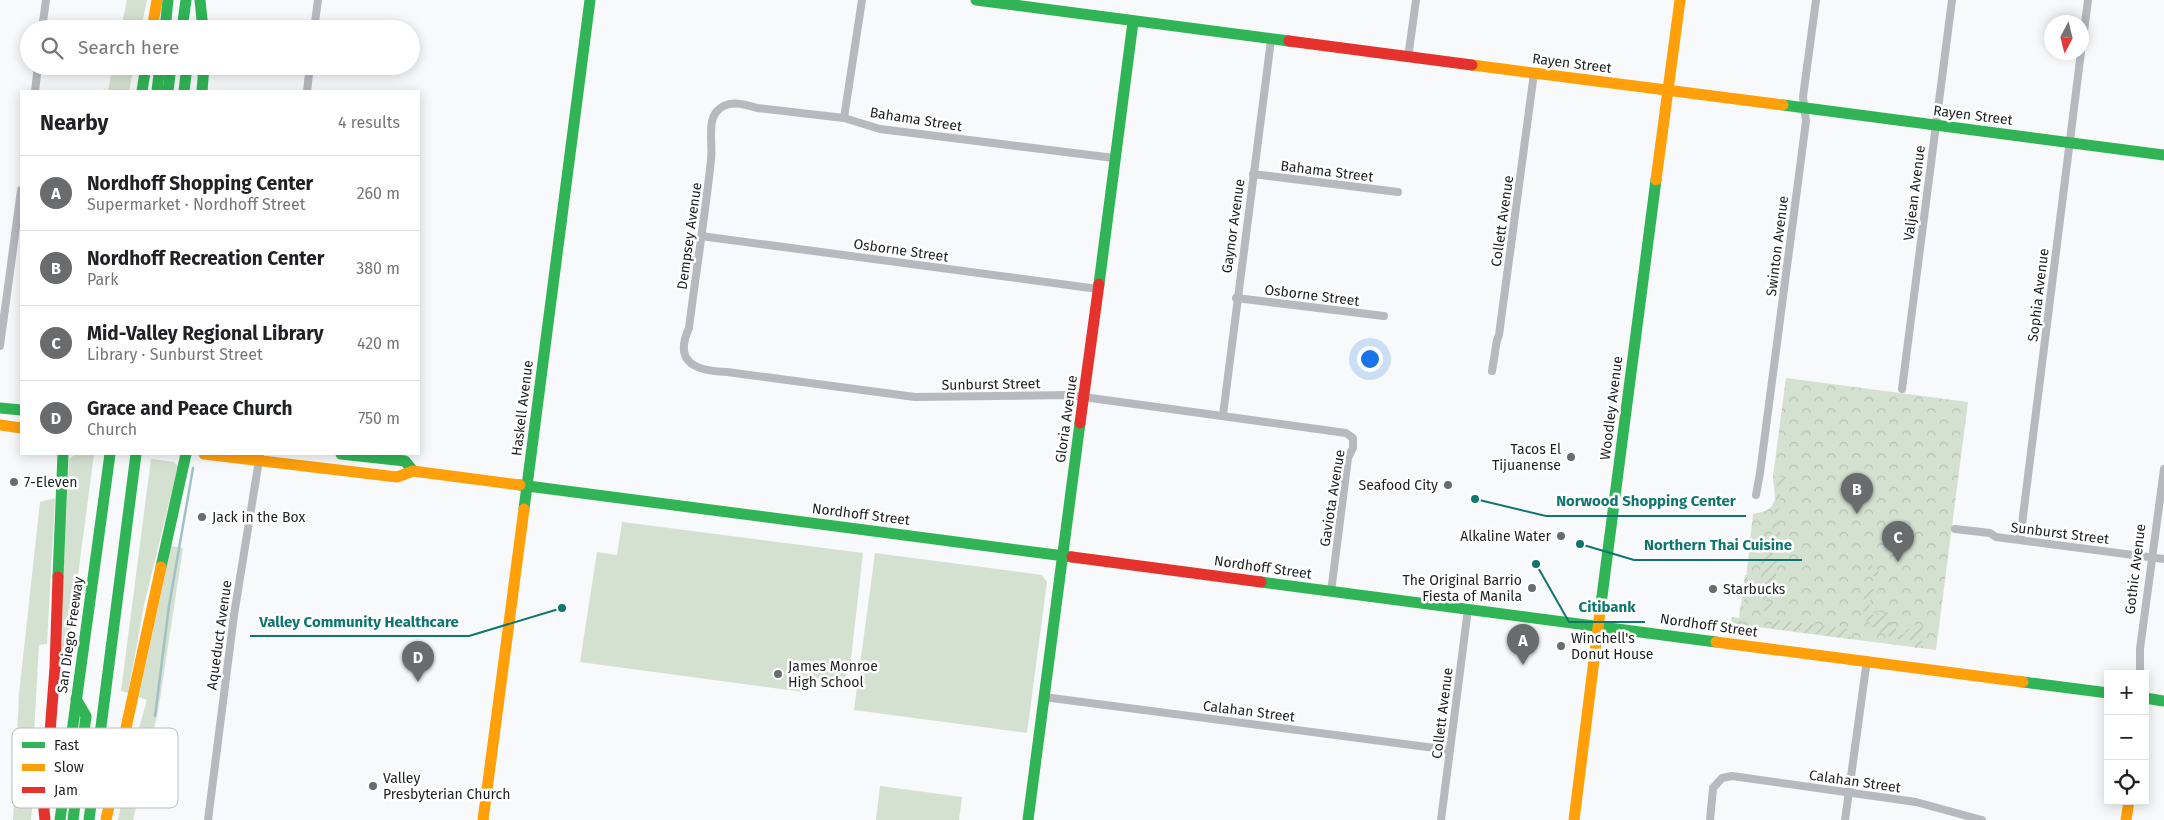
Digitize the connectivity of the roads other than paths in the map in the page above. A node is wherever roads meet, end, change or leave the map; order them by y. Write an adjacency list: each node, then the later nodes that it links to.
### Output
1 (46, 0): 18 (street)
2 (156, 0): 19 (main road)
3 (168, 0): 20 (main road)
4 (180, 0): 21 (main road)
5 (186, 0): 22 (main road)
6 (196, 0): 23 (main road)
7 (200, 0): 24 (main road)
8 (318, 0): 25 (street)
9 (590, 0): 82 (main road, Haskell Avenue)
10 (862, 0): 50 (street)
11 (976, 0): 26 (main road, Rayen Street)
12 (1416, 0): 28 (street)
13 (1680, 0): 47 (main road, Woodley Avenue)
14 (1816, 0): 48 (street, Swinton Avenue)
15 (1952, 0): 51 (street, Valjean Avenue)
16 (2088, 0): 17 (street)
17 (2086, 15)
18 (43, 20)
19 (153, 20)
20 (166, 20)
21 (177, 20)
22 (183, 20)
23 (193, 20)
24 (201, 20)
25 (315, 20)
26 (1133, 22): 27 (main road, Rayen Street); 54 (main road, Gloria Avenue)
27 (1271, 40): 28 (main road, Rayen Street); 55 (street, Gaynor Avenue)
28 (1408, 58): 30 (main road, Rayen Street)
29 (2080, 60): 52 (street, Sophia Avenue)
30 (1534, 73): 47 (main road, Rayen Street); 64 (street, Collett Avenue)
31 (37, 75): 39 (street)
32 (145, 75): 40 (main road)
33 (159, 75): 41 (main road)
34 (170, 75): 42 (main road)
35 (176, 75): 43 (main road)
36 (186, 75): 44 (main road)
37 (203, 75): 45 (main road)
38 (309, 75): 46 (street)
39 (35, 90)
40 (142, 90)
41 (157, 90)
42 (168, 90)
43 (173, 90)
44 (184, 90)
45 (202, 90)
46 (307, 90)
47 (1669, 91): 48 (main road, Rayen Street); 91 (main road, Woodley Avenue)
48 (1805, 108): 51 (main road, Rayen Street); 83 (street, Swinton Avenue)
49 (717, 111): 50 (street, Bahama Street); 58 (street, Dempsey Avenue)
50 (844, 118): 54 (street, Bahama Street)
51 (1935, 125): 52 (main road, Rayen Street); 65 (street, Valjean Avenue)
52 (2069, 143): 53 (main road, Rayen Street); 85 (street, Sophia Avenue)
53 (2164, 155)
54 (1114, 158): 59 (main road, Gloria Avenue)
55 (1253, 174): 56 (street, Bahama Street); 60 (street, Gaynor Avenue)
56 (1398, 192)
57 (20, 197): 62 (street)
58 (701, 236): 59 (street, Osborne Street); 63 (street, Dempsey Avenue)
59 (1098, 288): 66 (main road, Gloria Avenue)
60 (1236, 298): 61 (street, Osborne Street); 69 (street, Gaynor Avenue)
61 (1384, 316)
62 (0, 346)
63 (689, 363): 66 (street, Sunburst Street)
64 (1492, 371)
65 (1902, 389)
66 (1084, 398): 69 (street, Sunburst Street); 86 (main road, Gloria Avenue)
67 (0, 408): 68 (main road)
68 (20, 410)
69 (1223, 415): 72 (street, Sunburst Street)
70 (0, 425): 71 (main road)
71 (20, 428)
72 (1353, 438): 89 (street, Gaviota Avenue)
73 (62, 455): 100 (main road)
74 (136, 455): 92 (main road)
75 (186, 455): 105 (main road)
76 (222, 455): 78 (main road, Nordhoff Street)
77 (349, 455): 81 (main road, Nordhoff Street)
78 (259, 457): 81 (main road, Nordhoff Street); 109 (street, Aqueduct Avenue)
79 (109, 459): 97 (main road, San Diego Freeway)
80 (2164, 469): 87 (street, Gothic Avenue)
81 (414, 471): 82 (main road, Nordhoff Street)
82 (527, 486): 86 (main road, Nordhoff Street); 110 (main road, Haskell Avenue)
83 (1756, 495)
84 (1955, 529): 85 (street, Sunburst Street)
85 (2020, 540): 87 (street, Sunburst Street)
86 (1063, 555): 89 (main road, Nordhoff Street); 96 (main road, Gloria Avenue)
87 (2152, 557): 88 (street, Sunburst Street); 94 (street, Gothic Avenue)
88 (2164, 559)
89 (1331, 592): 90 (main road, Nordhoff Street)
90 (1468, 609): 91 (main road, Nordhoff Street); 106 (street, Collett Avenue)
91 (1598, 625): 93 (main road, Nordhoff Street); 113 (main road, Woodley Avenue)
92 (110, 658): 103 (main road); 104 (main road)
93 (1867, 660): 95 (main road, Nordhoff Street); 107 (street)
94 (2140, 670)
95 (2104, 692)
96 (1044, 697): 106 (street, Calahan Street); 111 (main road, Gloria Avenue)
97 (76, 699): 101 (main road, San Diego Freeway); 102 (main road)
98 (2149, 699): 99 (main road)
99 (2164, 701)
100 (50, 728)
101 (72, 728)
102 (84, 728)
103 (91, 728)
104 (101, 728)
105 (126, 728)
106 (1450, 750): 112 (street, Collett Avenue)
107 (1849, 793): 114 (street, Calahan Street); 115 (street); 116 (street, Calahan Street)
108 (2128, 805): 117 (main road)
109 (208, 820)
110 (483, 820)
111 (1028, 820)
112 (1441, 820)
113 (1574, 820)
114 (1710, 820)
115 (1845, 820)
116 (1982, 820)
117 (2126, 820)

